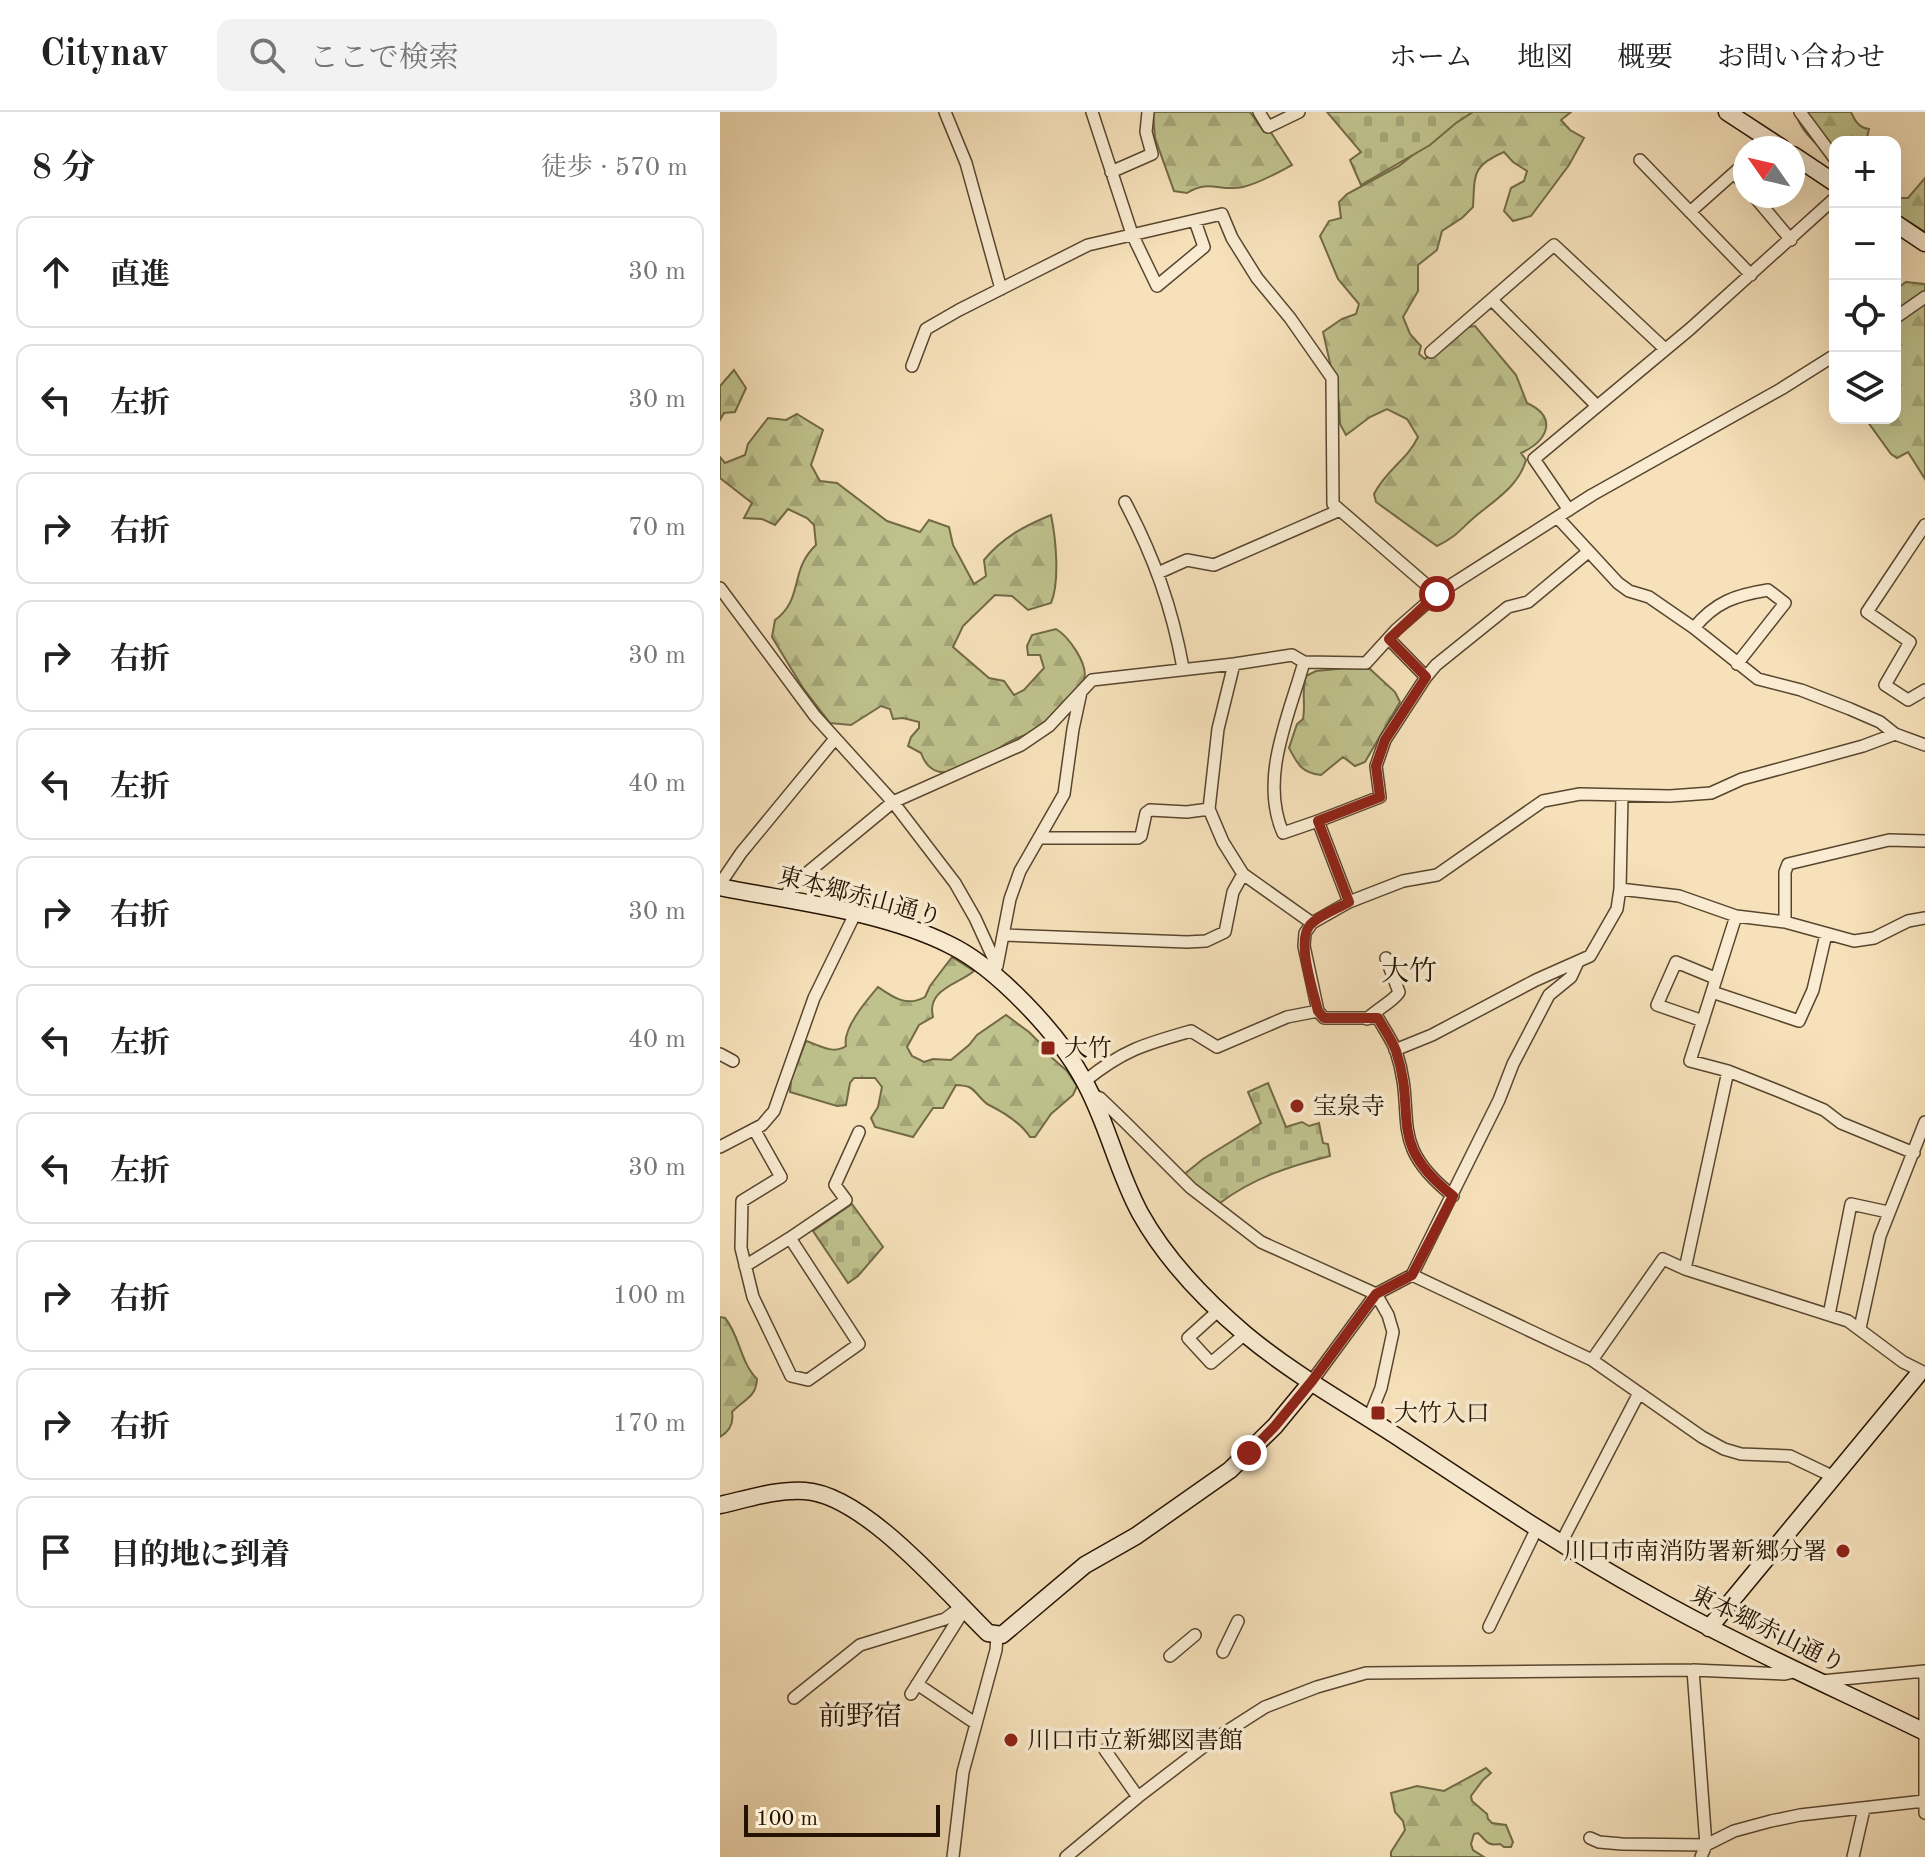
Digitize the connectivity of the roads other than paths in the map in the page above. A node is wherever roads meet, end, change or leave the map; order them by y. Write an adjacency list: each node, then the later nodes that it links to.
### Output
1 (945, 112): 24 (street)
2 (1092, 112): 12 (street)
3 (1148, 112): 12 (street)
4 (1259, 112): 5 (street)
5 (1299, 112)
6 (1727, 112): 8 (street)
7 (1800, 112): 9 (street)
8 (1759, 136)
9 (1829, 151)
10 (1640, 160): 17 (street)
11 (1805, 163): 14 (street)
12 (1111, 172): 20 (street)
13 (1733, 174): 17 (street)
14 (1829, 179)
15 (1829, 204): 21 (street)
16 (1764, 208): 21 (street)
17 (1690, 212): 23 (street)
18 (1195, 221): 20 (street); 20 (street); 34 (street)
19 (1901, 227): 22 (street)
20 (1132, 234): 24 (street)
21 (1791, 240): 23 (street)
22 (1925, 243)
23 (1751, 275): 28 (street)
24 (1001, 289): 31 (street)
25 (1925, 297): 27 (street)
26 (1492, 300): 28 (street); 29 (street); 32 (street)
27 (1901, 314)
28 (1665, 349): 32 (street)
29 (1431, 352)
30 (1829, 358): 35 (street)
31 (912, 366)
32 (1597, 406): 35 (street)
33 (1125, 502): 39 (street)
34 (1340, 510): 39 (street); 41 (street)
35 (1569, 510): 36 (street)
36 (1558, 518): 38 (street); 41 (street)
37 (1925, 525): 50 (street)
38 (1588, 552): 42 (street); 48 (street)
39 (1158, 573): 47 (street)
40 (720, 588): 52 (street)
41 (1437, 594): 43 (street)
42 (1694, 628): 46 (street); 46 (street)
43 (1389, 639): 44 (street); 48 (street)
44 (1304, 662): 45 (street); 57 (street)
45 (1234, 664): 47 (street); 56 (street)
46 (1737, 664): 51 (street)
47 (1183, 668): 49 (street)
48 (1426, 677): 57 (street)
49 (1082, 690): 55 (street); 58 (street)
50 (1925, 690)
51 (1895, 734): 53 (street); 54 (street)
52 (834, 740): 55 (street); 61 (street)
53 (1925, 745)
54 (1622, 796): 62 (street); 64 (street)
55 (893, 802): 63 (street); 74 (street)
56 (1209, 809): 58 (street); 60 (street)
57 (1318, 821): 64 (street)
58 (1040, 838): 71 (street)
59 (1925, 841): 68 (street)
60 (1243, 874): 69 (street); 71 (street)
61 (720, 885): 63 (street, 東本郷赤山通り)
62 (1620, 889): 66 (street); 73 (street)
63 (782, 899): 65 (street, 東本郷赤山通り)
64 (1349, 902): 69 (street)
65 (855, 914): 74 (street, 東本郷赤山通り); 86 (street)
66 (1736, 916): 68 (street); 75 (street)
67 (1925, 918): 70 (street)
68 (1785, 922): 70 (street)
69 (1312, 923): 77 (street)
70 (1826, 934): 76 (street)
71 (1004, 935): 74 (street)
72 (1386, 958): 78 (street)
73 (1577, 964): 80 (street); 90 (street)
74 (995, 970): 84 (street, 東本郷赤山通り)
75 (1715, 978): 76 (street); 79 (street)
76 (1712, 992): 79 (street)
77 (1318, 1011): 78 (street); 84 (street)
78 (1367, 1019): 80 (street)
79 (1703, 1021): 83 (street)
80 (1395, 1050): 90 (street)
81 (720, 1054): 82 (street)
82 (733, 1061)
83 (1728, 1071): 89 (street); 94 (street)
84 (1087, 1088): 96 (street); 97 (street, 東本郷赤山通り)
85 (1925, 1122): 89 (street)
86 (754, 1129): 88 (street); 93 (street)
87 (859, 1132): 92 (street)
88 (720, 1147)
89 (1914, 1153): 91 (street)
90 (1453, 1196): 95 (street)
91 (1888, 1212): 98 (street); 99 (street)
92 (790, 1238): 93 (street); 93 (street)
93 (745, 1266)
94 (1685, 1269): 98 (street); 101 (street)
95 (1412, 1275): 96 (street); 101 (street)
96 (1376, 1294): 103 (street); 105 (street)
97 (1219, 1310): 100 (street, 東本郷赤山通り); 100 (street)
98 (1829, 1315): 99 (street)
99 (1860, 1328): 102 (street)
100 (1245, 1334): 103 (street, 東本郷赤山通り)
101 (1592, 1360): 104 (street)
102 (1921, 1374): 106 (street)
103 (1312, 1381): 105 (street, 東本郷赤山通り); 115 (street)
104 (1639, 1393): 106 (street); 109 (street)
105 (1369, 1418): 108 (street, 東本郷赤山通り)
106 (1834, 1477): 113 (street)
107 (720, 1505): 110 (street)
108 (1537, 1528): 109 (street, 東本郷赤山通り); 112 (street)
109 (1561, 1543): 113 (street, 東本郷赤山通り)
110 (963, 1608): 115 (street); 122 (street); 123 (street)
111 (1238, 1621): 116 (street)
112 (1489, 1627)
113 (1709, 1628): 119 (street, 東本郷赤山通り)
114 (1195, 1635): 117 (street)
115 (997, 1636): 123 (street)
116 (1223, 1652)
117 (1170, 1656)
118 (1693, 1670): 119 (street); 126 (street); 131 (street)
119 (1799, 1671): 121 (street, 東本郷赤山通り)
120 (1925, 1671): 121 (street); 124 (street)
121 (1820, 1681): 124 (street, 東本郷赤山通り)
122 (794, 1698)
123 (975, 1723): 132 (street)
124 (1924, 1732): 127 (street)
125 (1105, 1750): 126 (street)
126 (1138, 1797): 133 (street)
127 (1924, 1801): 128 (street); 129 (street)
128 (1864, 1809): 131 (street); 135 (street)
129 (1925, 1813)
130 (1590, 1838): 131 (street)
131 (1706, 1845): 134 (street)
132 (953, 1857)
133 (1066, 1857)
134 (1701, 1857)
135 (1853, 1857)

